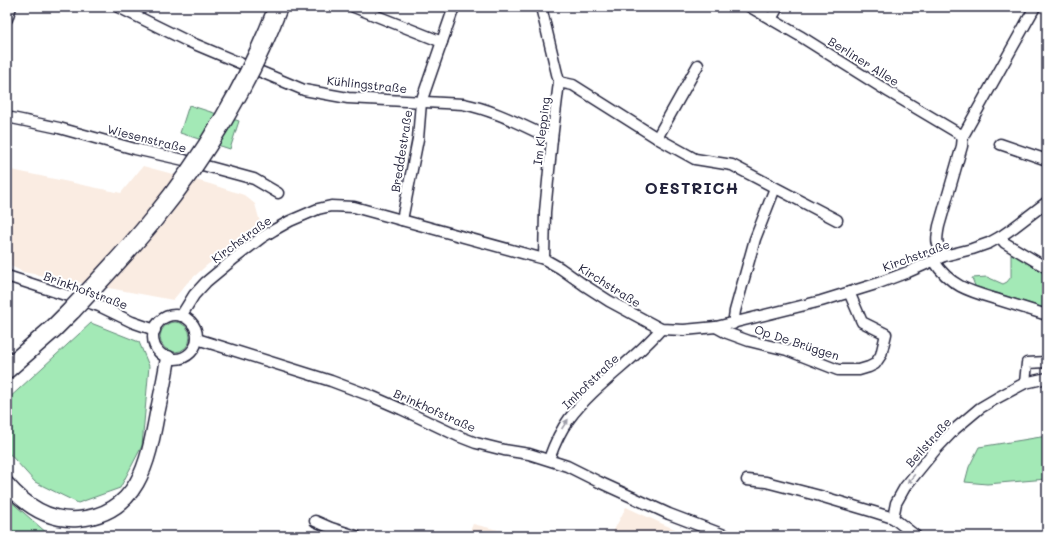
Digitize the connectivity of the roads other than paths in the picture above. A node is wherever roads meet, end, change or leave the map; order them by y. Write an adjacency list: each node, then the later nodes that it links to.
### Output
1 (11, 7): 10 (street)
2 (118, 7): 15 (street, Kühlingstraße)
3 (278, 7): 43 (highway, bridge)
4 (354, 7): 12 (street)
5 (454, 7): 12 (street, Breddestraße)
6 (541, 7): 14 (street, Im Klepping)
7 (750, 7): 11 (street, Berliner Allee)
8 (778, 7): 11 (street)
9 (1035, 7): 17 (street)
10 (7, 19)
11 (771, 19): 17 (street, Berliner Allee)
12 (442, 42): 15 (street, Breddestraße)
13 (698, 66): 18 (street)
14 (559, 82): 18 (street); 19 (street, Im Klepping)
15 (421, 102): 19 (street, Kühlingstraße); 25 (street, Breddestraße)
16 (7, 117): 23 (street, Wiesenstraße)
17 (963, 136): 28 (street)
18 (657, 138): 22 (street)
19 (552, 140): 29 (street, Im Klepping)
20 (1000, 144): 21 (street)
21 (1047, 160)
22 (775, 188): 26 (street); 36 (street)
23 (278, 193)
24 (1047, 202): 27 (street, Kirchstraße)
25 (402, 220): 29 (street, Kirchstraße); 35 (street, Kirchstraße)
26 (837, 220)
27 (1000, 237): 28 (street, Kirchstraße); 31 (street)
28 (944, 256): 30 (street, Kirchstraße)
29 (544, 259): 38 (street, Kirchstraße)
30 (934, 261): 33 (street, Kirchstraße); 34 (street)
31 (1047, 268)
32 (7, 276): 39 (street, Brinkhofstraße)
33 (849, 292): 36 (street, Kirchstraße); 37 (street, Op De Brüggen)
34 (1047, 315)
35 (181, 316): 39 (street); 40 (street)
36 (733, 324): 37 (street, Kirchstraße)
37 (716, 327): 38 (street, Kirchstraße)
38 (661, 329): 46 (street, Imhofstraße, one-way to 38)
39 (155, 330): 41 (street)
40 (197, 339): 41 (street); 46 (street, Brinkhofstraße)
41 (168, 358): 48 (street)
42 (1047, 362): 45 (street)
43 (7, 369)
44 (1047, 378): 45 (street, Beilstraße)
45 (1025, 383): 49 (street, Beilstraße, one-way to 49)
46 (549, 460): 52 (street, Brinkhofstraße)
47 (747, 480): 49 (street)
48 (7, 484)
49 (893, 518): 53 (street)
50 (315, 521): 51 (street)
51 (356, 536)
52 (727, 536)
53 (916, 536)

